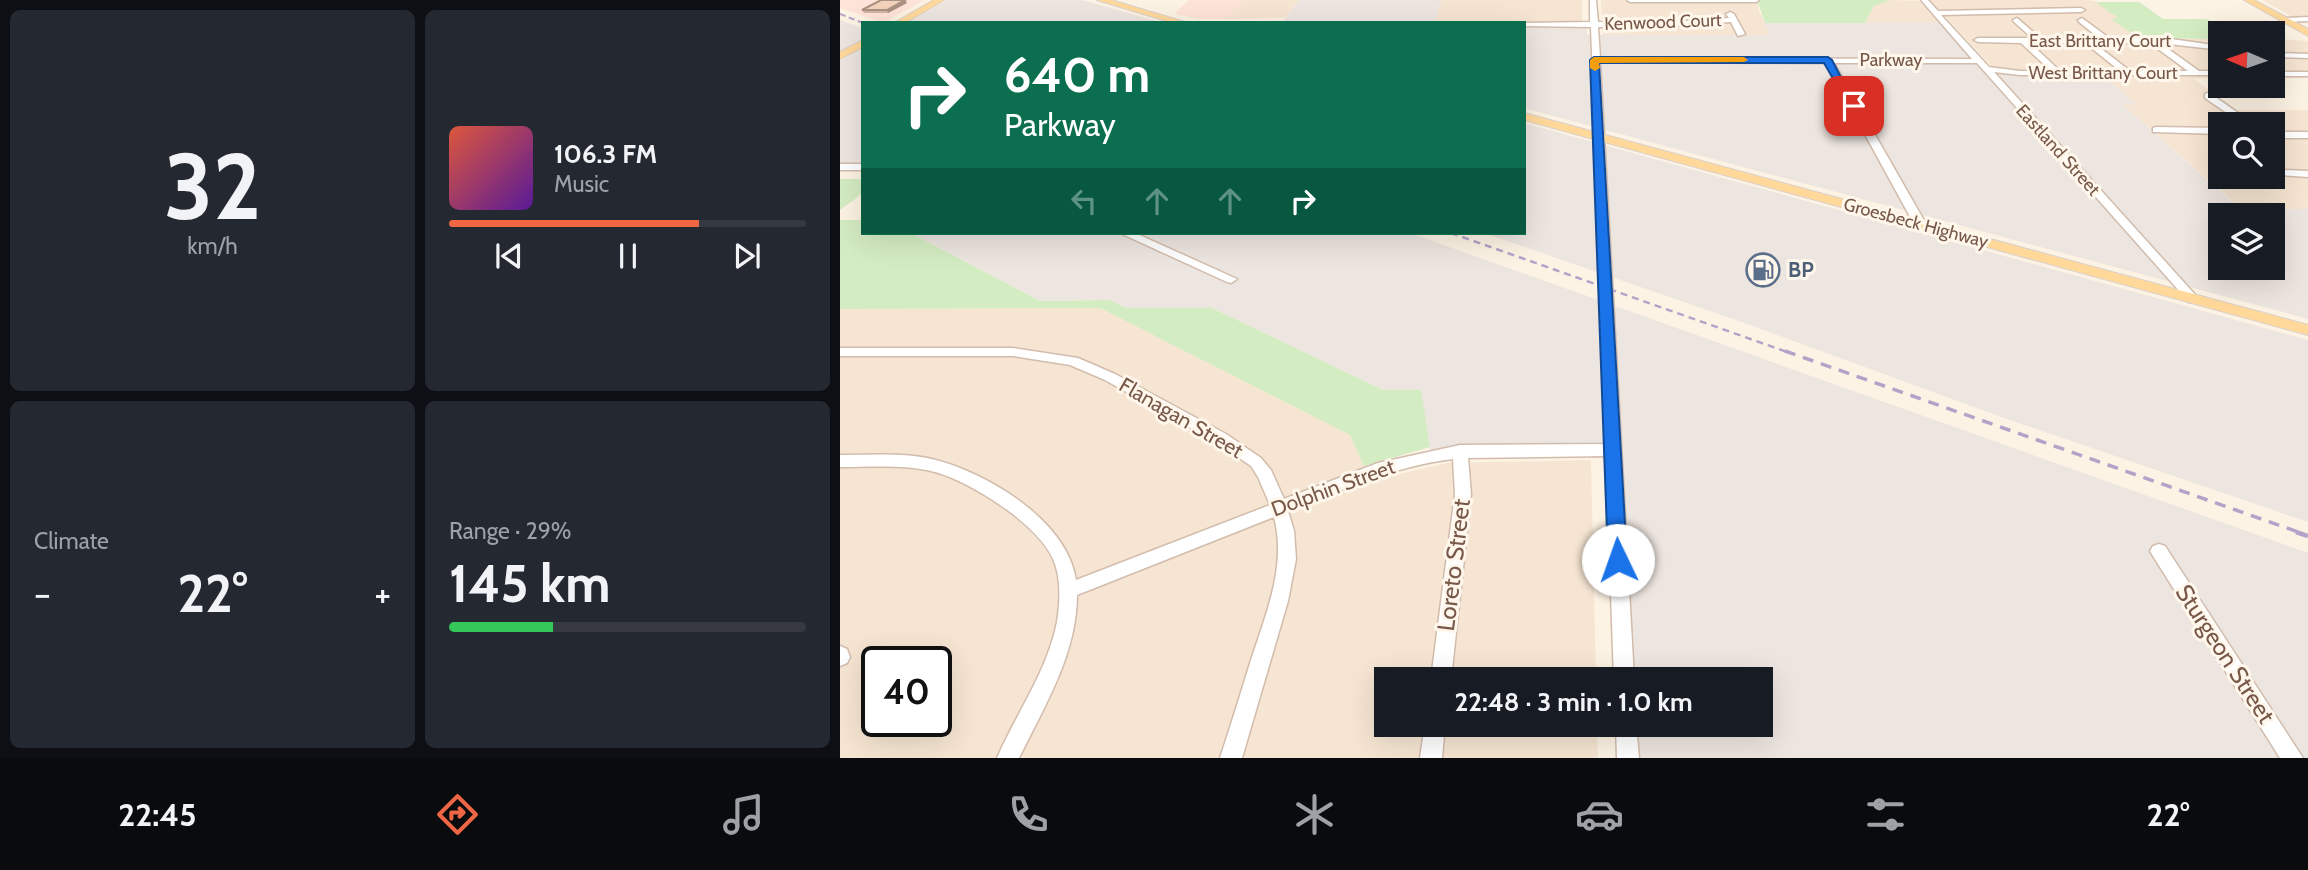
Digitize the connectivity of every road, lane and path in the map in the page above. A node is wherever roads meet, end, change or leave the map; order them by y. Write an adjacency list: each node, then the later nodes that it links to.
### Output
1 (940, 0): 16 (main road)
2 (1101, 0): 17 (main road)
3 (1592, 0): 19 (street)
4 (1630, 0): 5 (street)
5 (1724, 0): 6 (street); 11 (street)
6 (1756, 0)
7 (1924, 0): 10 (street, Eastland Street)
8 (2248, 0): 12 (main road)
9 (2081, 10): 10 (street)
10 (1935, 13): 35 (street, Eastland Street)
11 (1730, 15): 19 (street, Kenwood Court); 21 (street, Kenwood Court)
12 (2284, 19): 13 (street); 20 (main road)
13 (2308, 19)
14 (2017, 20): 24 (street)
15 (2082, 20): 25 (street)
16 (902, 21)
17 (1178, 21)
18 (1526, 24): 19 (street, Kenwood Court)
19 (1593, 24): 33 (street)
20 (2308, 33)
21 (1741, 34)
22 (1978, 40): 23 (street, East Brittany Court)
23 (2023, 40): 24 (street, East Brittany Court); 37 (street)
24 (2038, 40): 26 (street, East Brittany Court)
25 (2106, 40): 26 (street, East Brittany Court); 27 (street, East Brittany Court)
26 (2087, 41): 38 (street)
27 (2152, 41): 29 (street, East Brittany Court); 39 (street)
28 (861, 44): 30 (main road)
29 (2208, 47)
30 (840, 55)
31 (2286, 56): 32 (street)
32 (2308, 57)
33 (1594, 60): 34 (street, Parkway); 51 (street)
34 (1828, 60): 35 (street, Parkway); 56 (street)
35 (1981, 65): 37 (street, West Brittany Court); 59 (street, Eastland Street)
36 (2286, 68): 42 (street)
37 (2058, 73): 38 (street, West Brittany Court)
38 (2128, 73): 39 (street, West Brittany Court)
39 (2197, 73): 40 (street, West Brittany Court)
40 (2208, 73)
41 (2286, 74): 42 (street)
42 (2296, 74): 43 (street)
43 (2308, 74)
44 (2211, 98): 45 (street)
45 (2231, 112)
46 (1526, 117): 51 (main road, Groesbeck Highway)
47 (2156, 131): 48 (street)
48 (2208, 131)
49 (2285, 135): 50 (street)
50 (2308, 135)
51 (1598, 136): 56 (main road, Groesbeck Highway); 62 (street)
52 (840, 167): 53 (street)
53 (861, 167)
54 (2285, 173): 55 (street)
55 (2308, 174)
56 (1920, 224): 59 (main road, Groesbeck Highway)
57 (1131, 235): 58 (street)
58 (1231, 279)
59 (2193, 299): 60 (main road, Groesbeck Highway)
60 (2308, 330)
61 (840, 352): 65 (street, Flanagan Street)
62 (1612, 450): 63 (street, Dolphin Street); 69 (street)
63 (1460, 451): 65 (street, Dolphin Street); 68 (street, Loreto Street)
64 (840, 461): 67 (street)
65 (1279, 507): 67 (street, Dolphin Street); 73 (street, Flanagan Street)
66 (2159, 551): 76 (street, Sturgeon Street)
67 (1068, 591): 72 (street)
68 (1442, 667)
69 (1623, 667)
70 (1433, 737): 74 (street)
71 (1627, 737): 75 (street)
72 (1008, 758)
73 (1231, 758)
74 (1431, 758)
75 (1628, 758)
76 (2292, 758)

